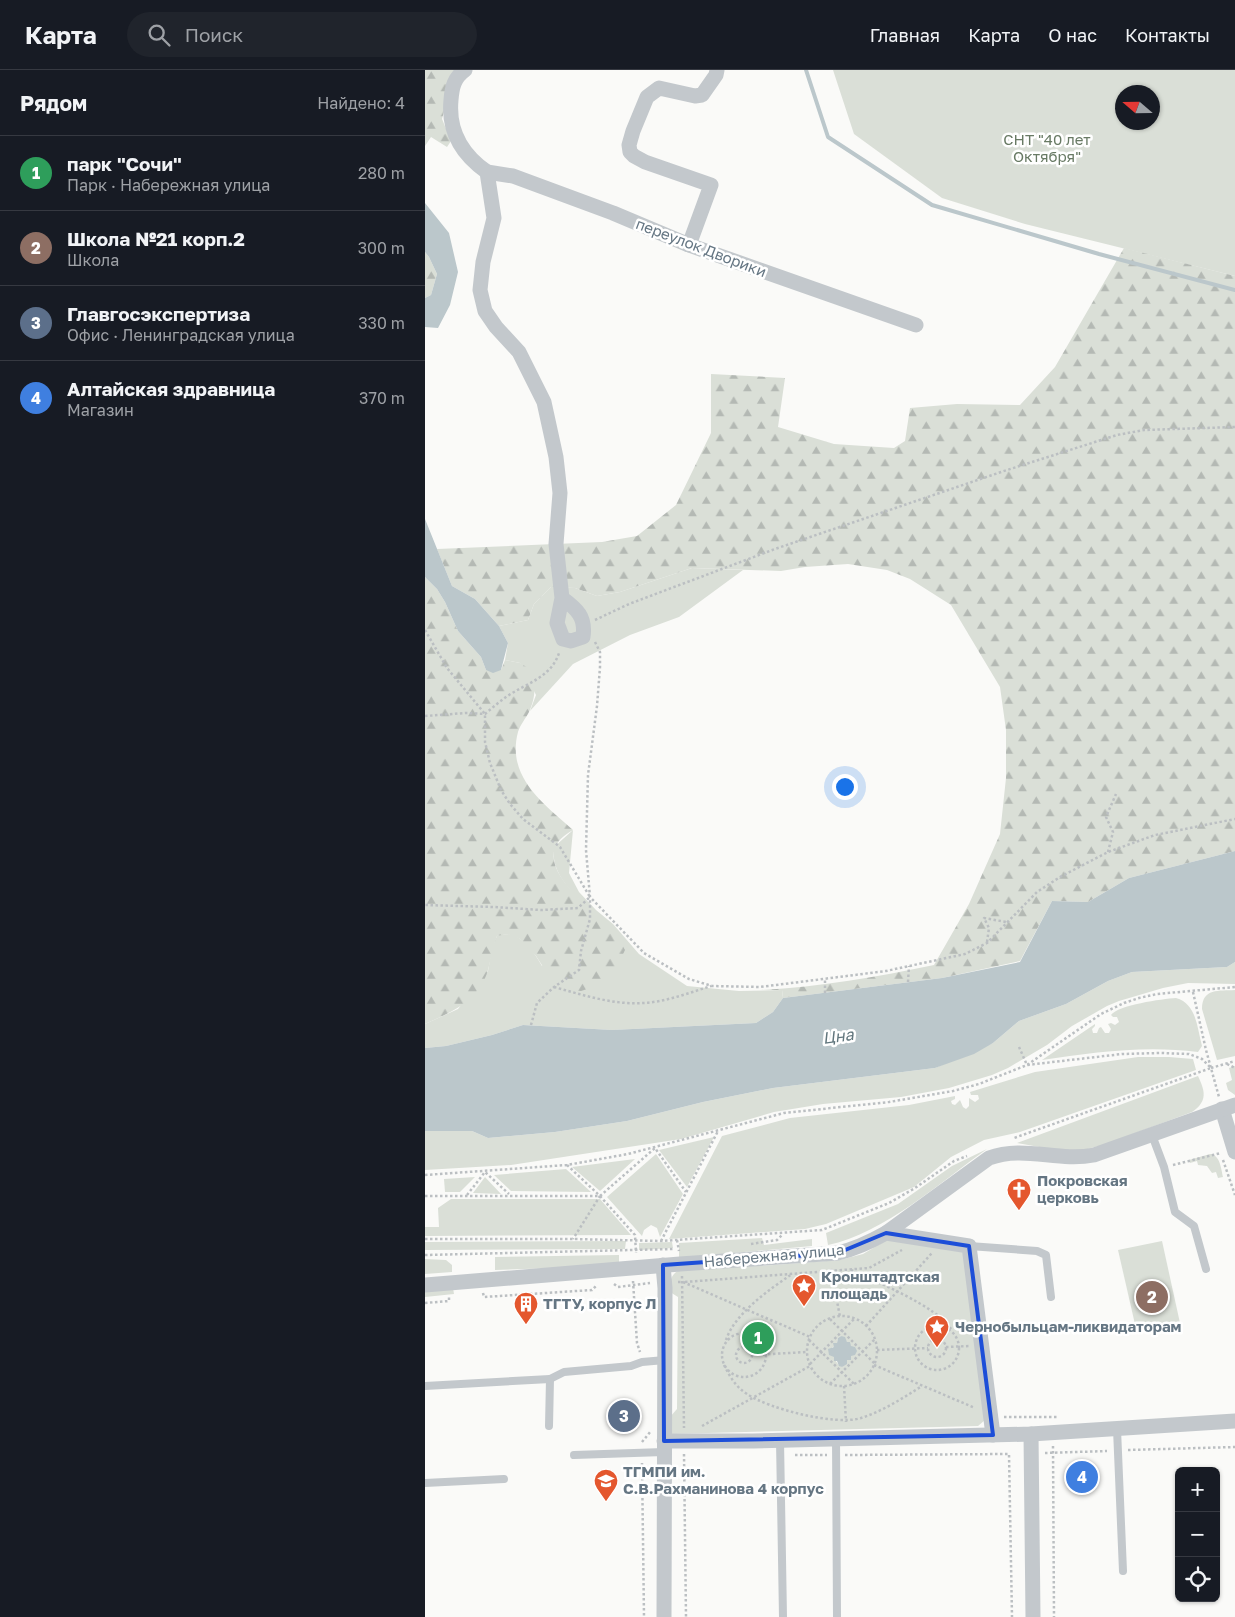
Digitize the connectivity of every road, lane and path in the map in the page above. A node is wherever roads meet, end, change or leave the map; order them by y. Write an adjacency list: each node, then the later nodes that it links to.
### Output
1 (465, 70): 3 (street)
2 (716, 73): 4 (street)
3 (487, 172): 4 (street, переулок Дворики); 7 (street)
4 (689, 245): 5 (street, переулок Дворики)
5 (916, 325)
6 (1235, 427): 8 (path)
7 (562, 598): 8 (street); 10 (street)
8 (585, 625): 10 (street); 16 (path)
9 (425, 630): 11 (path)
10 (563, 639): 11 (path)
11 (485, 714): 12 (path); 16 (path)
12 (425, 716)
13 (1116, 794): 15 (path)
14 (1235, 819): 15 (path)
15 (1108, 852): 18 (path)
16 (590, 897): 17 (path); 23 (path); 24 (path)
17 (425, 905)
18 (1006, 922): 19 (path); 19 (path)
19 (987, 943): 20 (path)
20 (909, 966): 21 (path); 22 (path)
21 (825, 979): 23 (path); 27 (path)
22 (908, 982)
23 (712, 986): 24 (path)
24 (555, 987): 28 (path)
25 (1235, 987): 26 (path)
26 (1193, 992): 32 (path); 33 (path)
27 (825, 993)
28 (531, 1026)
29 (1019, 1047): 32 (path)
30 (1235, 1061): 31 (path)
31 (1227, 1064): 33 (path); 34 (path)
32 (1027, 1065): 33 (path); 36 (path)
33 (1211, 1068): 35 (path); 38 (path)
34 (1235, 1068)
35 (1229, 1107): 37 (street, Набережная улица); 40 (street)
36 (719, 1130): 39 (path); 46 (path)
37 (1152, 1135): 43 (lane); 52 (street, Набережная улица)
38 (1009, 1140)
39 (655, 1148): 42 (path); 46 (path); 51 (path)
40 (1235, 1152)
41 (970, 1155): 53 (path)
42 (567, 1165): 44 (path); 51 (path)
43 (1164, 1167): 48 (path); 67 (lane)
44 (485, 1172): 45 (path); 47 (path); 50 (path)
45 (425, 1175)
46 (686, 1192): 58 (path)
47 (467, 1195): 49 (path); 50 (path)
48 (1235, 1195)
49 (425, 1196)
50 (510, 1196): 51 (path)
51 (600, 1196): 54 (path); 56 (path)
52 (886, 1233): 59 (street); 62 (street, Набережная улица)
53 (784, 1234): 57 (path); 60 (path)
54 (573, 1238): 55 (path); 56 (path)
55 (425, 1239)
56 (635, 1240): 58 (path)
57 (677, 1240): 58 (path); 64 (path)
58 (661, 1241)
59 (943, 1242): 61 (street); 72 (path)
60 (748, 1244)
61 (969, 1246): 75 (lane); 87 (street)
62 (828, 1254): 64 (street, Набережная улица); 78 (path)
63 (425, 1256): 64 (path)
64 (679, 1256): 65 (street, Набережная улица); 70 (path)
65 (663, 1265): 69 (street); 71 (street, Набережная улица)
66 (849, 1269): 72 (path)
67 (1206, 1269)
68 (793, 1274): 77 (path)
69 (665, 1282): 70 (path); 73 (path); 98 (street)
70 (683, 1282): 77 (path); 119 (path)
71 (425, 1285)
72 (897, 1292): 81 (path); 82 (path)
73 (475, 1293)
74 (457, 1295): 76 (path)
75 (1051, 1297)
76 (425, 1303)
77 (747, 1310): 84 (path); 89 (path)
78 (840, 1317): 79 (path); 80 (path)
79 (829, 1319): 83 (path); 84 (path)
80 (854, 1319): 81 (path); 83 (path)
81 (866, 1326): 85 (path)
82 (951, 1330): 86 (path); 90 (path)
83 (842, 1331): 94 (path); 95 (path)
84 (810, 1339): 93 (path); 94 (path)
85 (875, 1339): 92 (path); 95 (path)
86 (959, 1346): 87 (path); 88 (path); 90 (path)
87 (981, 1346): 110 (street)
88 (946, 1347): 91 (path); 91 (path)
89 (723, 1348): 96 (path); 100 (path)
90 (915, 1348): 91 (path); 92 (path)
91 (928, 1348)
92 (877, 1350): 99 (path)
93 (807, 1352): 96 (path); 101 (path)
94 (821, 1352): 101 (path); 102 (path)
95 (862, 1352): 99 (path); 102 (path)
96 (767, 1354): 97 (path); 100 (path)
97 (753, 1355): 97 (path)
98 (665, 1360): 103 (lane); 123 (street)
99 (875, 1364): 105 (path); 108 (path)
100 (724, 1365): 109 (path)
101 (810, 1365): 104 (path); 109 (path)
102 (842, 1372): 104 (path); 105 (path)
103 (550, 1379): 106 (lane); 114 (lane)
104 (830, 1384): 107 (path)
105 (854, 1384): 107 (path)
106 (425, 1386)
107 (844, 1386): 112 (path)
108 (923, 1386): 110 (path); 112 (path)
109 (753, 1398): 112 (path); 116 (path)
110 (990, 1415): 111 (path); 120 (street)
111 (1059, 1417)
112 (846, 1421): 121 (path)
113 (1235, 1421): 115 (street)
114 (549, 1426)
115 (1117, 1429): 117 (street); 129 (lane)
116 (695, 1430)
117 (1053, 1433): 118 (street); 136 (path)
118 (1031, 1434): 120 (street); 135 (street)
119 (687, 1435): 122 (street); 123 (street); 131 (path)
120 (993, 1435): 121 (street)
121 (841, 1438): 122 (street); 125 (lane)
122 (780, 1440): 126 (lane)
123 (664, 1447): 124 (lane); 130 (street)
124 (574, 1455)
125 (836, 1455): 126 (path); 133 (lane); 134 (path)
126 (780, 1456): 132 (lane)
127 (504, 1479): 128 (lane)
128 (425, 1483)
129 (1123, 1571)
130 (664, 1617)
131 (686, 1617)
132 (783, 1617)
133 (837, 1617)
134 (1012, 1617)
135 (1033, 1617)
136 (1054, 1617)

